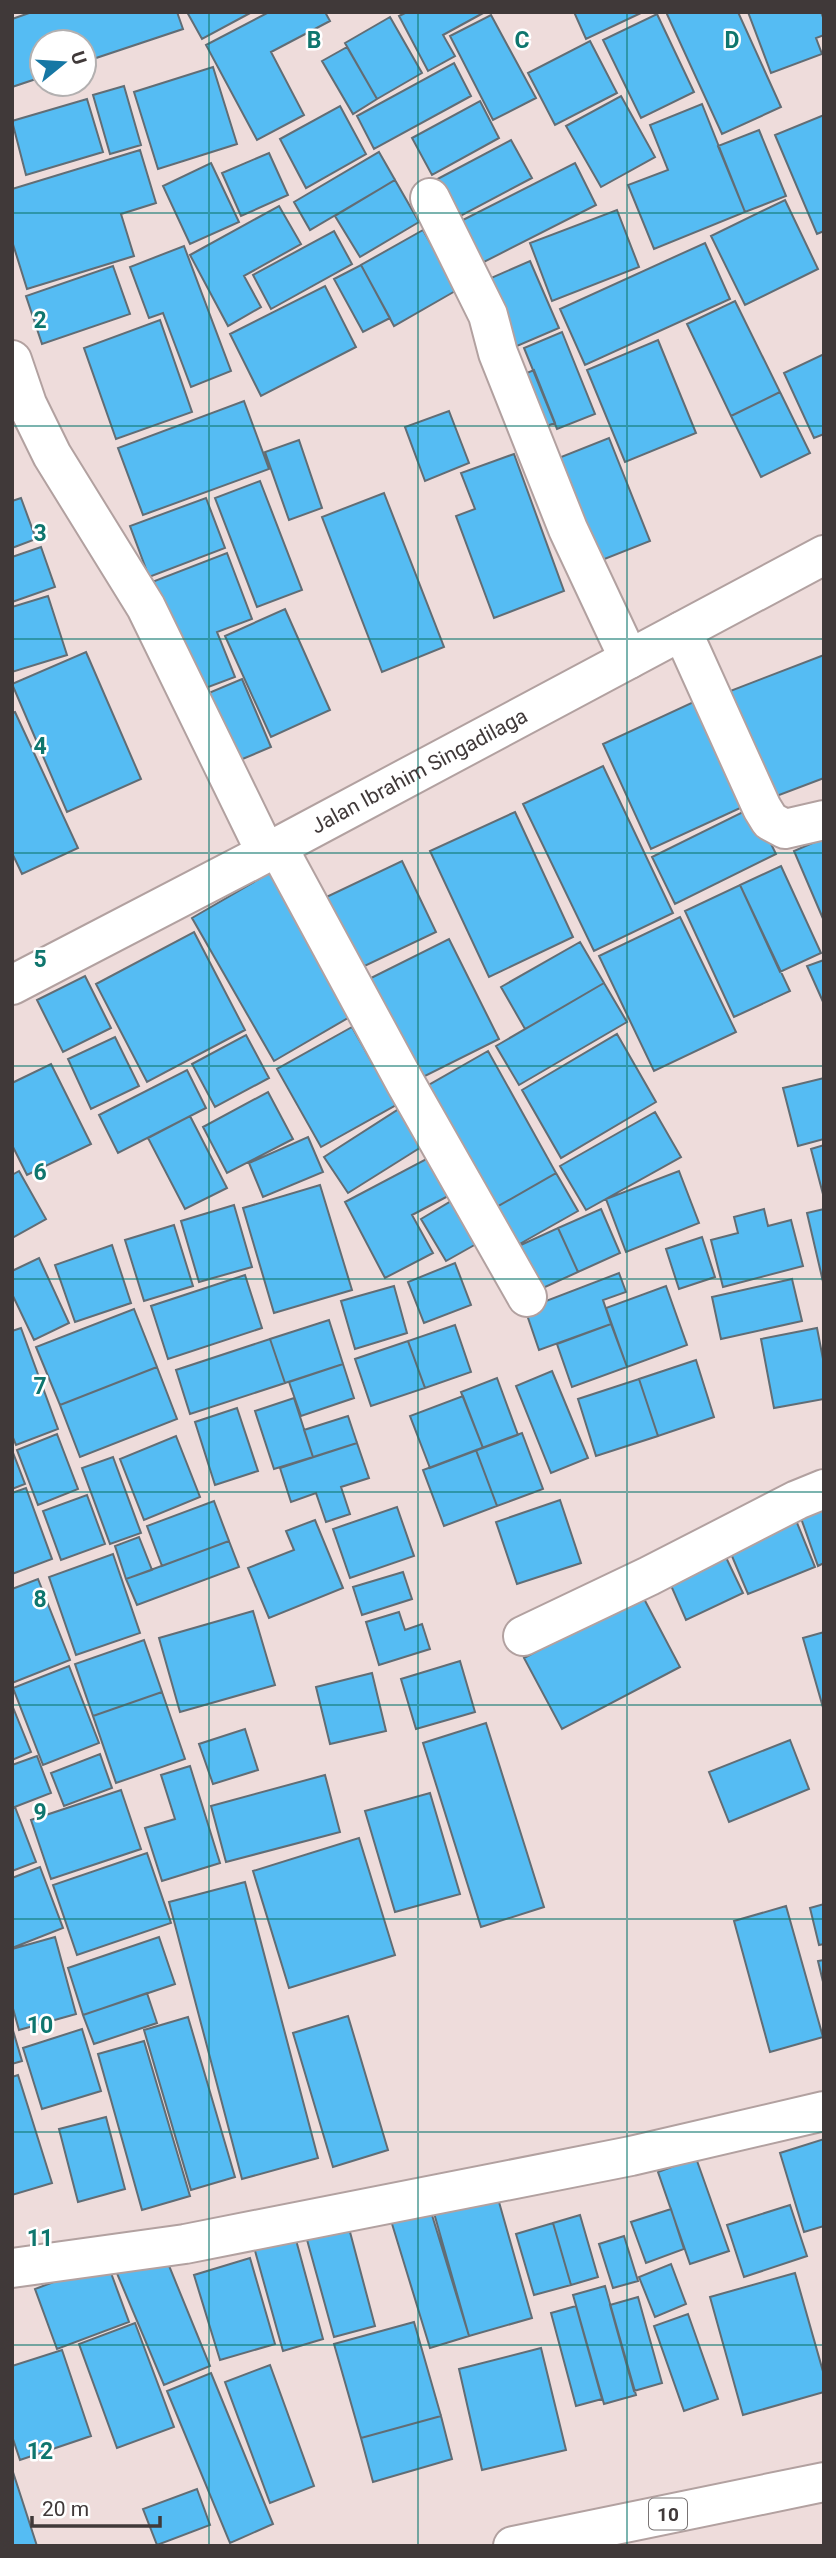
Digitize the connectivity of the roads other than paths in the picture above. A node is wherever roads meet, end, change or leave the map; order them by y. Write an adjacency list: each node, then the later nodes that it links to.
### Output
1 (430, 198): 5 (main road)
2 (12, 360): 7 (main road)
3 (824, 555): 4 (main road, Jalan Ibrahim Singadilaga)
4 (682, 631): 5 (main road, Jalan Ibrahim Singadilaga); 6 (main road)
5 (629, 659): 7 (main road, Jalan Ibrahim Singadilaga)
6 (824, 820)
7 (272, 850): 8 (main road, Jalan Ibrahim Singadilaga); 9 (main road)
8 (12, 985)
9 (527, 1297)
10 (824, 1489): 11 (main road)
11 (523, 1636)
12 (824, 2111): 13 (main road)
13 (12, 2268)
14 (824, 2482): 15 (main road, 10)
15 (515, 2545)

